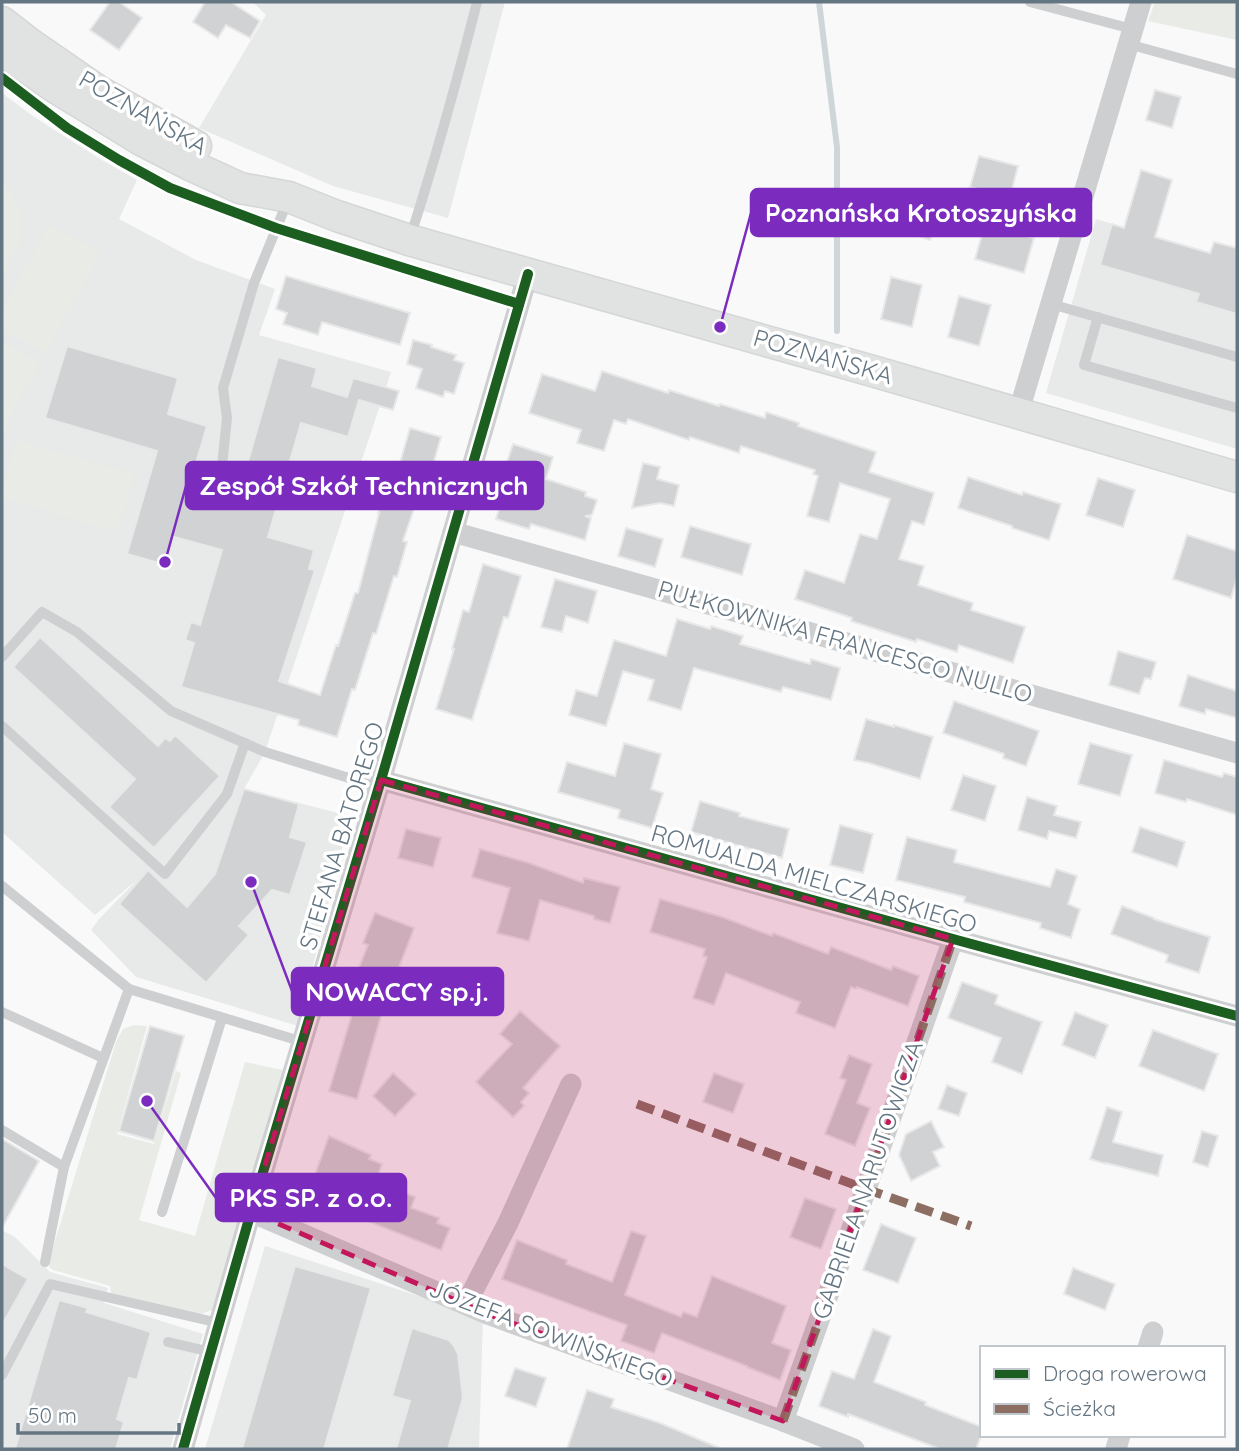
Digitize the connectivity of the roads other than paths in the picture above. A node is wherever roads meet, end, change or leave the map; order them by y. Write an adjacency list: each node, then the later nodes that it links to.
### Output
1 (477, 2): 9 (lane)
2 (1030, 2): 5 (lane)
3 (1141, 2): 5 (street)
4 (2, 22): 8 (main road, POZNAŃSKA)
5 (1130, 37): 7 (lane); 11 (street)
6 (2, 50): 8 (main road, POZNAŃSKA)
7 (1237, 74)
8 (289, 197): 9 (main road, POZNAŃSKA); 16 (lane)
9 (410, 240): 10 (main road, POZNAŃSKA)
10 (528, 274): 15 (main road, POZNAŃSKA); 18 (street, STEFANA BATOREGO)
11 (1051, 304): 12 (lane); 15 (street)
12 (1097, 317): 13 (lane); 14 (lane)
13 (1237, 357)
14 (1237, 408)
15 (1018, 414): 17 (main road, POZNAŃSKA)
16 (221, 475)
17 (1237, 477)
18 (453, 532): 22 (street, PUŁKOWNIKA FRANCESCO NULLO); 23 (street, STEFANA BATOREGO)
19 (2, 657): 21 (lane)
20 (2, 726): 21 (lane)
21 (246, 743): 23 (lane)
22 (1237, 753)
23 (379, 784): 25 (street, ROMUALDA MIELCZARSKIEGO); 30 (street, STEFANA BATOREGO)
24 (2, 886): 26 (lane)
25 (953, 939): 28 (street, ROMUALDA MIELCZARSKIEGO); 43 (street, GABRIELA NARUTOWICZA)
26 (129, 989): 29 (lane); 31 (lane)
27 (2, 1012): 31 (lane)
28 (1237, 1013)
29 (222, 1018): 30 (lane); 35 (lane)
30 (303, 1042): 36 (street, STEFANA BATOREGO)
31 (103, 1058): 34 (lane)
32 (571, 1084): 38 (street)
33 (2, 1130): 34 (lane)
34 (64, 1167): 37 (lane)
35 (162, 1212)
36 (251, 1212): 38 (street, JÓZEFA SOWIŃSKIEGO); 39 (street, STEFANA BATOREGO)
37 (45, 1262)
38 (466, 1304): 43 (street, JÓZEFA SOWIŃSKIEGO)
39 (219, 1323): 41 (street, STEFANA BATOREGO); 42 (lane)
40 (168, 1342): 41 (lane)
41 (211, 1352): 44 (street, STEFANA BATOREGO)
42 (2, 1375)
43 (783, 1421): 45 (street, JÓZEFA SOWIŃSKIEGO)
44 (183, 1449)
45 (853, 1449)

